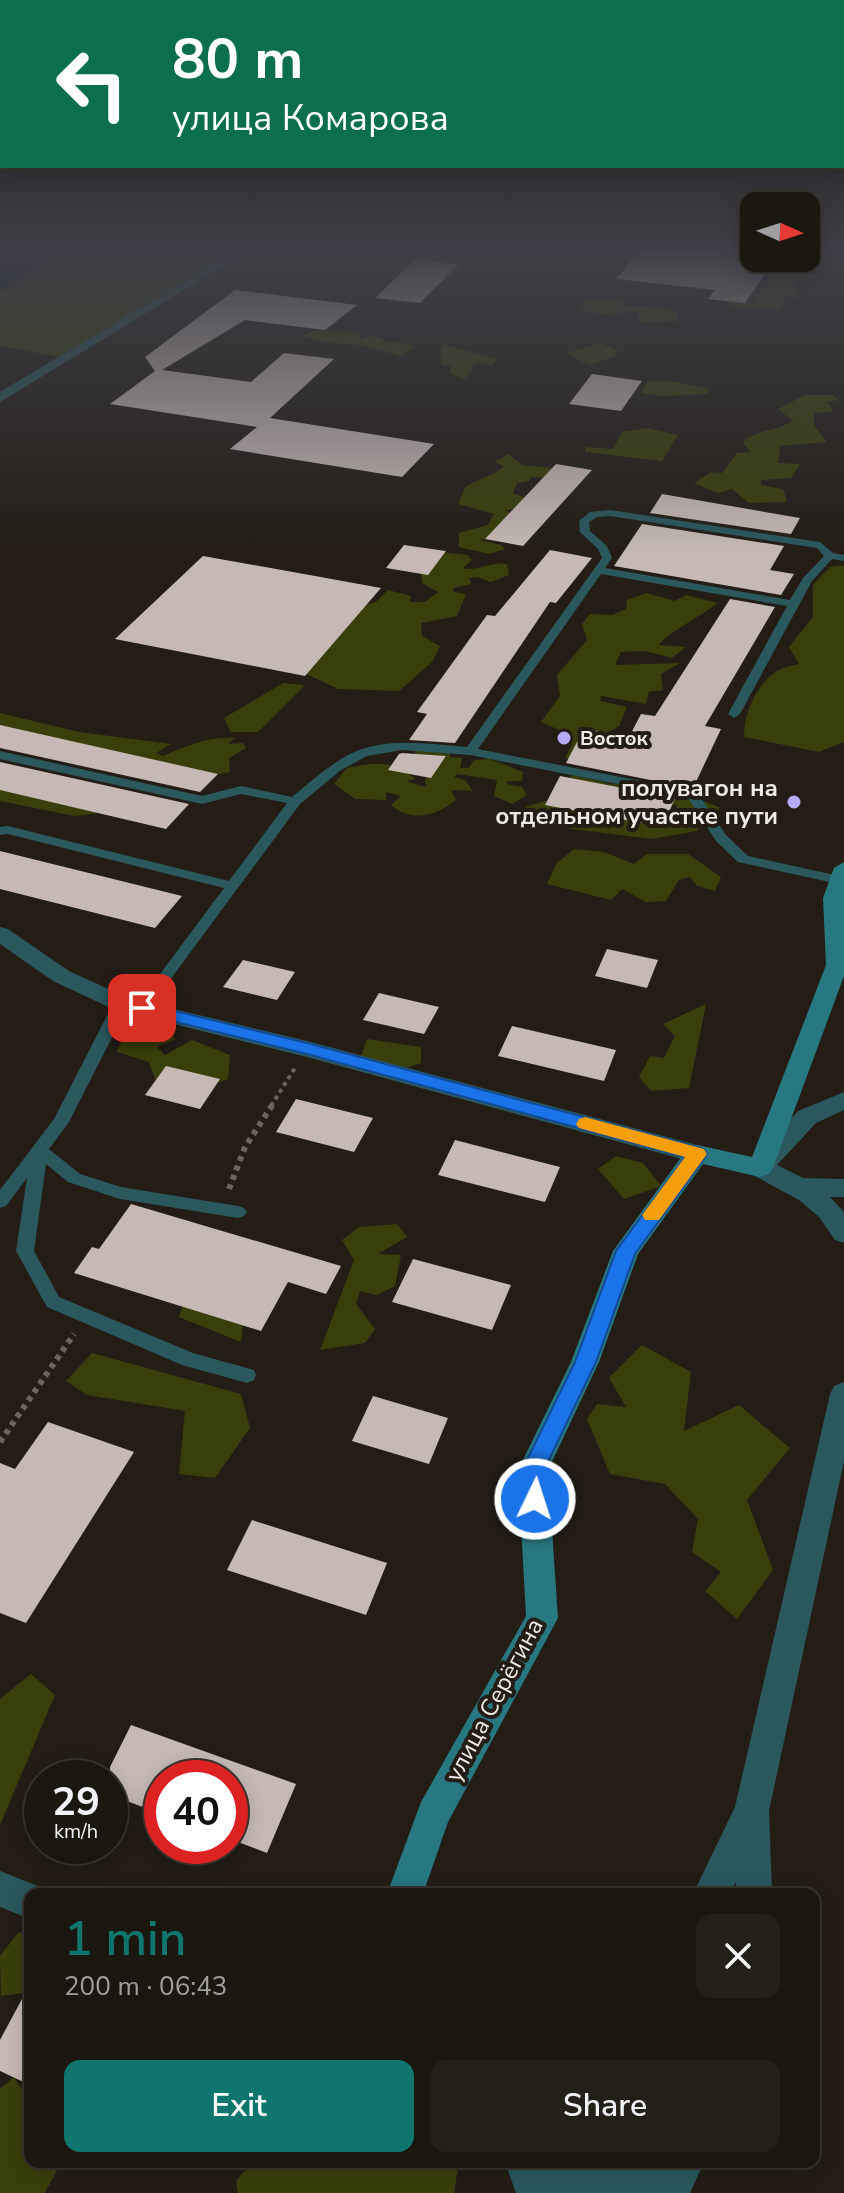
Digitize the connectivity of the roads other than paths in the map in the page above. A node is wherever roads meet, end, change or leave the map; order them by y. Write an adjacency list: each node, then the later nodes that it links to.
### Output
1 (79, 350): 2 (street)
2 (0, 398)
3 (830, 556): 4 (lane); 5 (lane); 6 (lane)
4 (844, 558)
5 (598, 570): 6 (lane); 8 (lane)
6 (793, 604): 7 (lane)
7 (734, 714)
8 (470, 751): 10 (lane); 12 (lane)
9 (0, 755): 10 (lane)
10 (295, 801): 13 (lane)
11 (0, 831): 13 (lane)
12 (842, 874): 14 (street)
13 (232, 886): 16 (lane)
14 (840, 932): 20 (street)
15 (0, 934): 16 (street)
16 (131, 1006): 18 (lane); 19 (street)
17 (844, 1100): 20 (street)
18 (40, 1150): 23 (lane); 24 (lane); 26 (lane)
19 (697, 1154): 20 (street); 29 (street, улица Серёгина)
20 (760, 1168): 21 (street)
21 (803, 1187): 22 (street); 25 (street)
22 (844, 1188)
23 (0, 1202)
24 (230, 1210)
25 (844, 1233)
26 (247, 1375)
27 (844, 1394): 28 (street)
28 (752, 1811): 30 (street); 31 (street)
29 (407, 1888)
30 (714, 1888)
31 (754, 1888)
32 (0, 1889): 33 (street)
33 (24, 1899)
34 (528, 2168): 38 (street)
35 (581, 2168): 38 (street)
36 (667, 2168): 39 (street)
37 (681, 2168): 40 (street)
38 (538, 2193)
39 (575, 2193)
40 (669, 2193)

